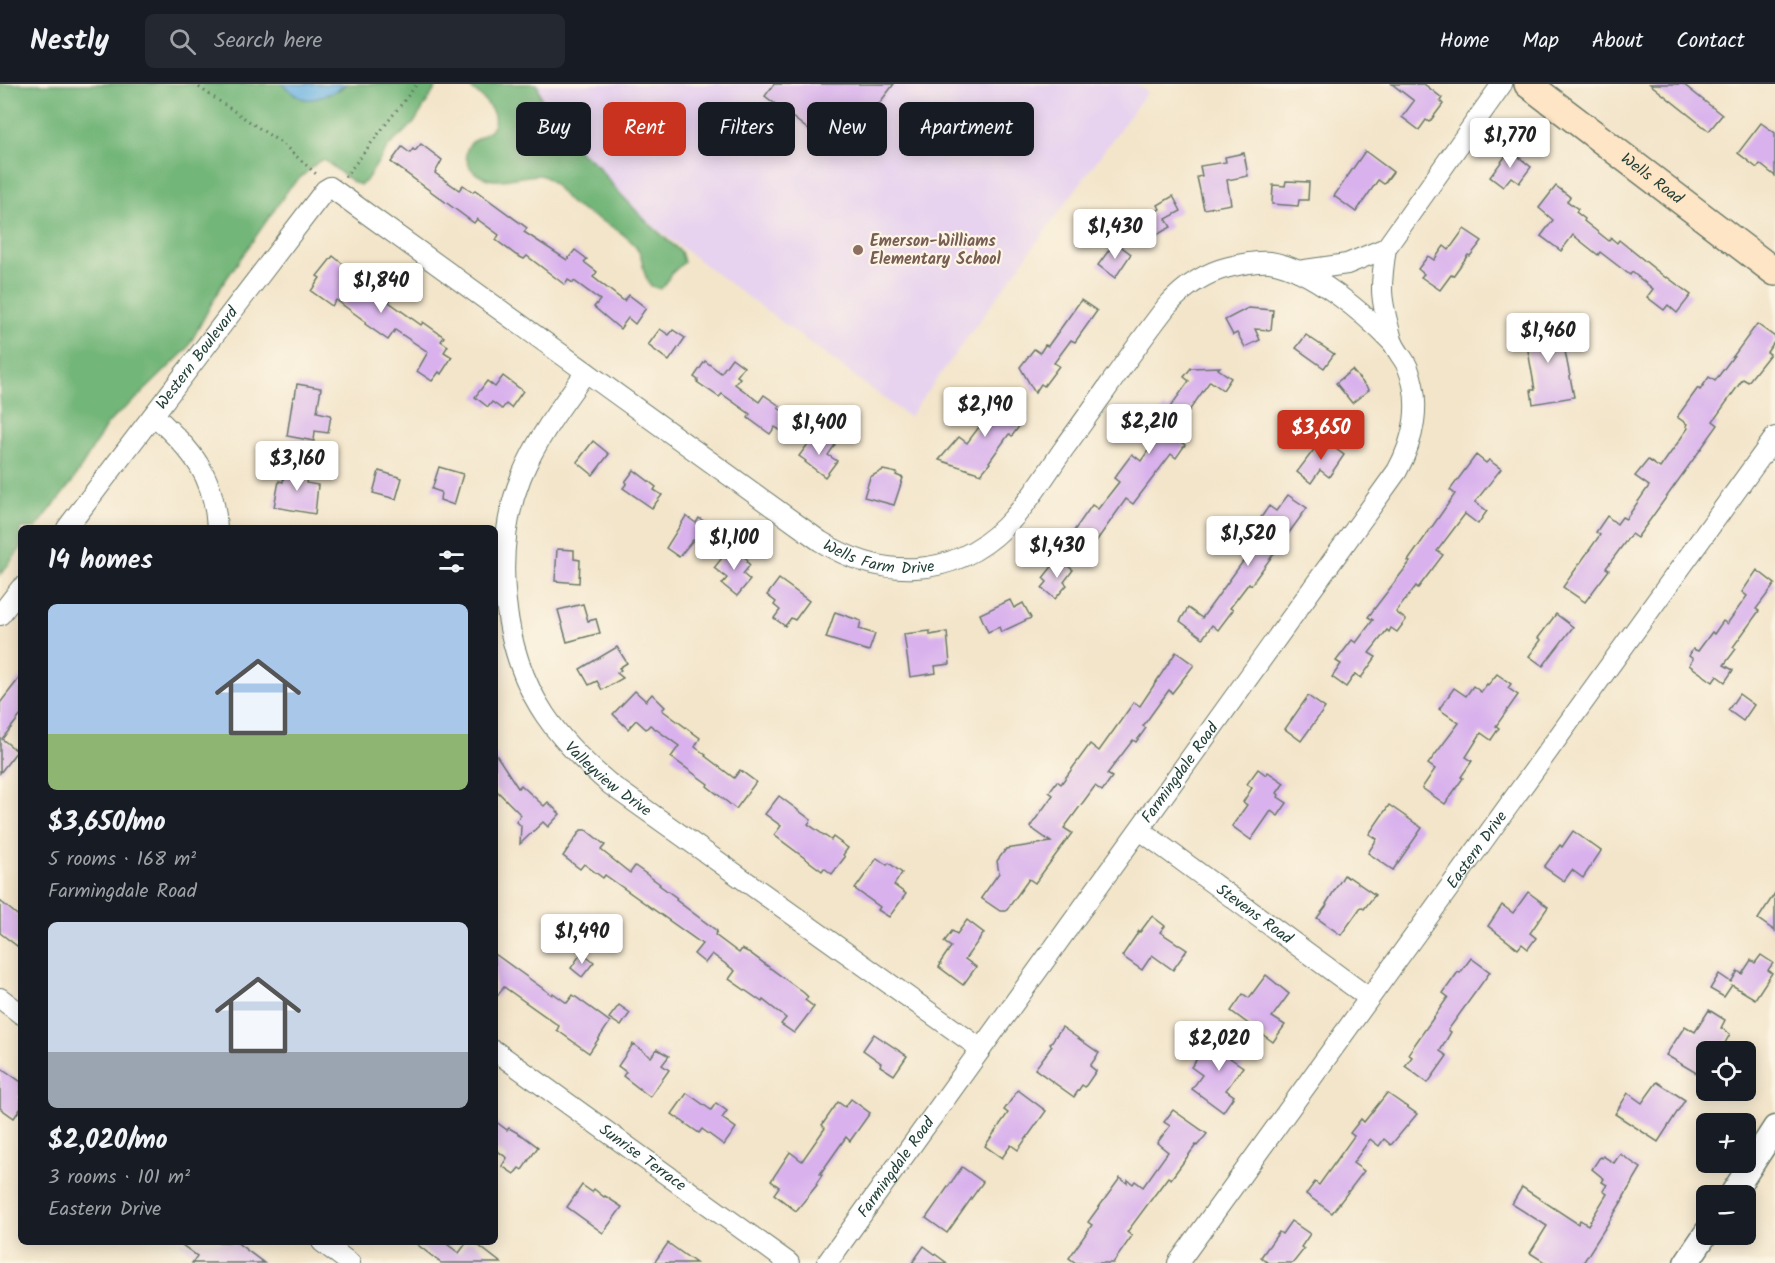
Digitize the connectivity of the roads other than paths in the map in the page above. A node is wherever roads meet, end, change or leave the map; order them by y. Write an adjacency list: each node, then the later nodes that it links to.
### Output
1 (1502, 84): 4 (street)
2 (1528, 84): 6 (main road, Wells Road)
3 (331, 188): 8 (street, Wells Farm Drive); 9 (street, Western Boulevard)
4 (1386, 248): 5 (street, Wells Farm Drive); 7 (street, Farmingdale Road)
5 (1298, 272): 7 (street, Wells Farm Drive); 8 (street, Wells Farm Drive)
6 (1775, 272)
7 (1393, 343): 15 (street, Farmingdale Road)
8 (586, 372): 19 (street, Valleyview Drive)
9 (154, 415): 11 (street, Western Boulevard); 12 (street)
10 (1775, 436): 17 (street, Eastern Drive)
11 (69, 525)
12 (217, 525)
13 (18, 592): 14 (street)
14 (0, 615)
15 (1140, 830): 17 (street, Stevens Road); 19 (street, Farmingdale Road)
16 (0, 998): 18 (street)
17 (1369, 998): 28 (street, Eastern Drive)
18 (18, 1012)
19 (981, 1049): 27 (street, Farmingdale Road)
20 (498, 1053): 26 (street, Sunrise Terrace)
21 (1775, 1128): 22 (street)
22 (1738, 1185)
23 (326, 1245): 25 (street)
24 (1698, 1245): 29 (street)
25 (350, 1263)
26 (789, 1263)
27 (827, 1263)
28 (1178, 1263)
29 (1686, 1263)

